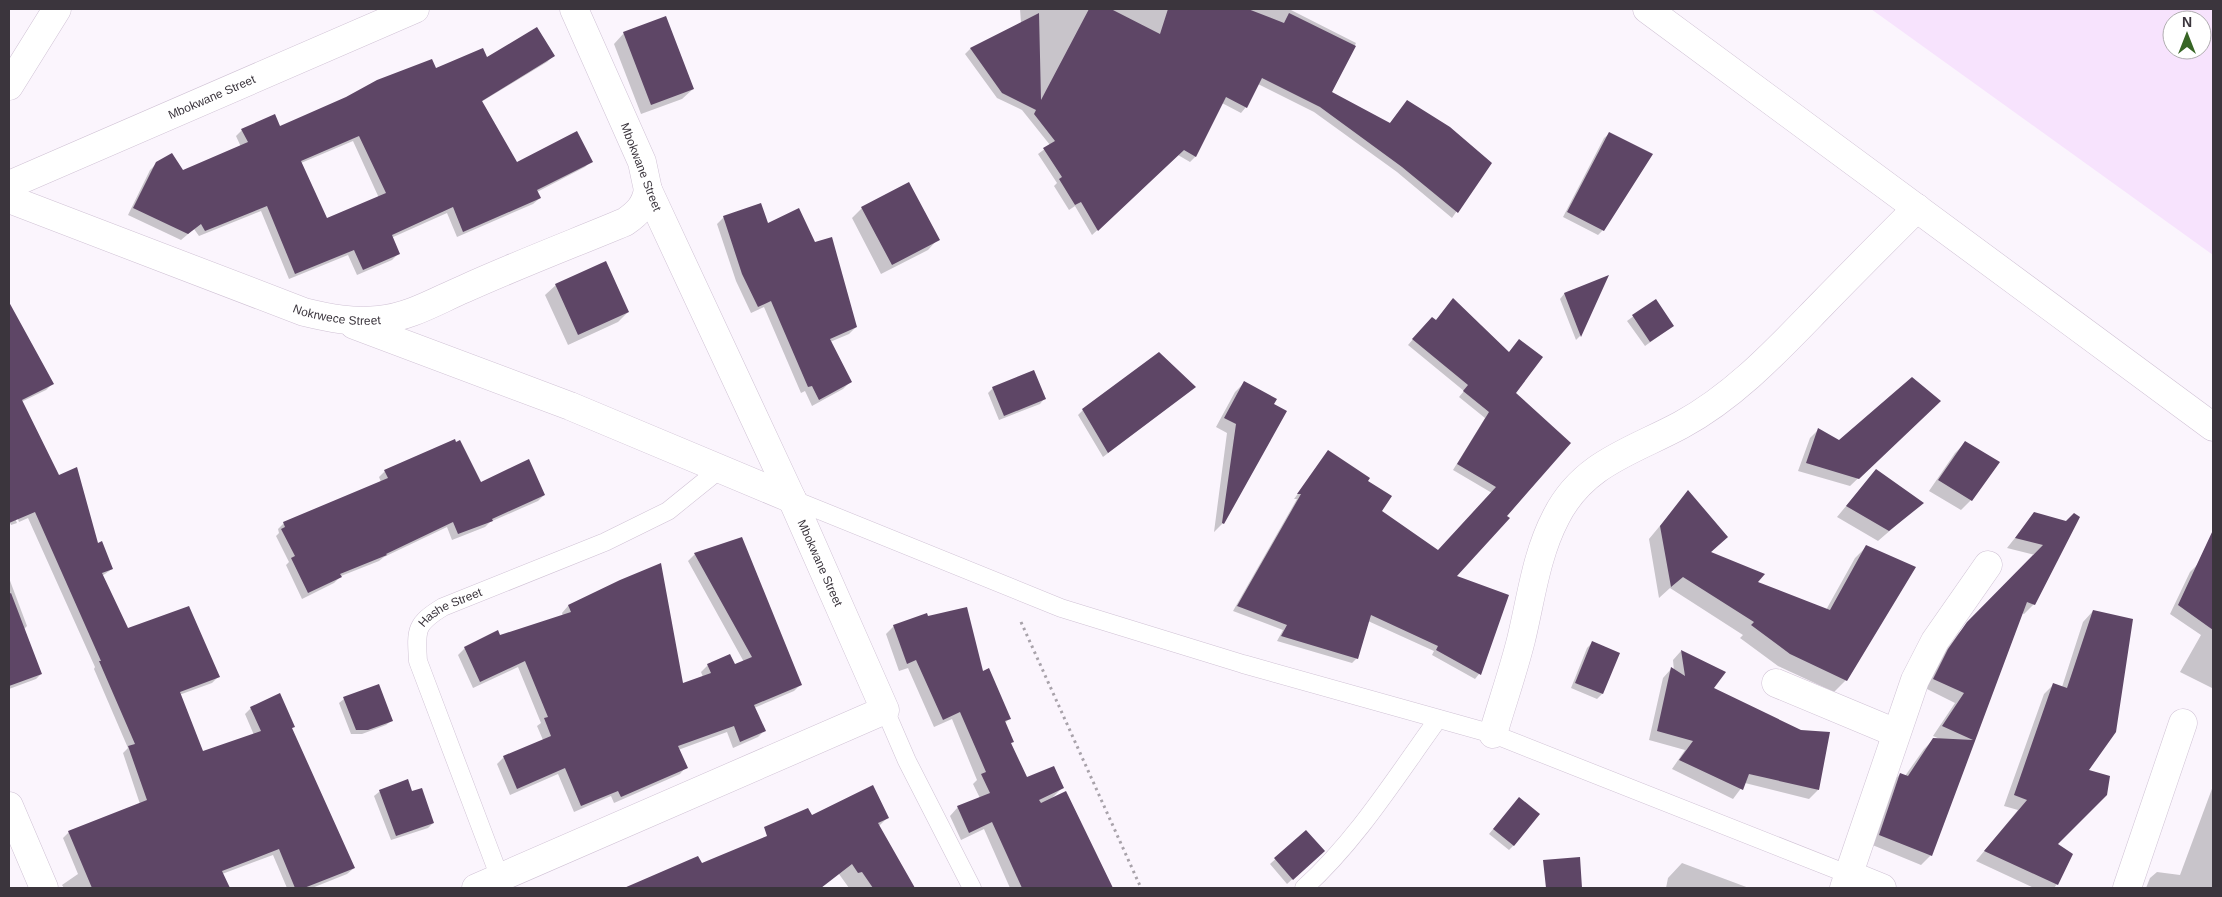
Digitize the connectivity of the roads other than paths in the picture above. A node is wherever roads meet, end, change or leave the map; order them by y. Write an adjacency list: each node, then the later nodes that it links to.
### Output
1 (57, 9): 5 (street)
2 (415, 9): 6 (street, Mbokwane Street)
3 (574, 9): 7 (street, Mbokwane Street)
4 (1647, 9): 9 (street)
5 (9, 86)
6 (9, 185)
7 (648, 190): 10 (street, Nokrwece Street); 13 (street, Mbokwane Street)
8 (9, 199): 10 (street, Nokrwece Street)
9 (1917, 208): 11 (street); 20 (street)
10 (341, 320): 12 (street)
11 (2213, 427)
12 (720, 469): 13 (street); 23 (lane, Hashe Street)
13 (792, 499): 16 (street, Mbokwane Street); 17 (lane)
14 (1988, 564): 19 (street)
15 (1776, 683): 19 (street)
16 (885, 710): 23 (street); 25 (lane)
17 (1438, 719): 20 (lane); 26 (lane)
18 (2183, 723): 28 (street)
19 (1896, 733): 22 (street)
20 (1493, 734): 22 (lane)
21 (9, 806): 24 (street)
22 (1847, 882): 27 (street)
23 (493, 885)
24 (44, 888)
25 (972, 888)
26 (1304, 888)
27 (1882, 888)
28 (2127, 888)

